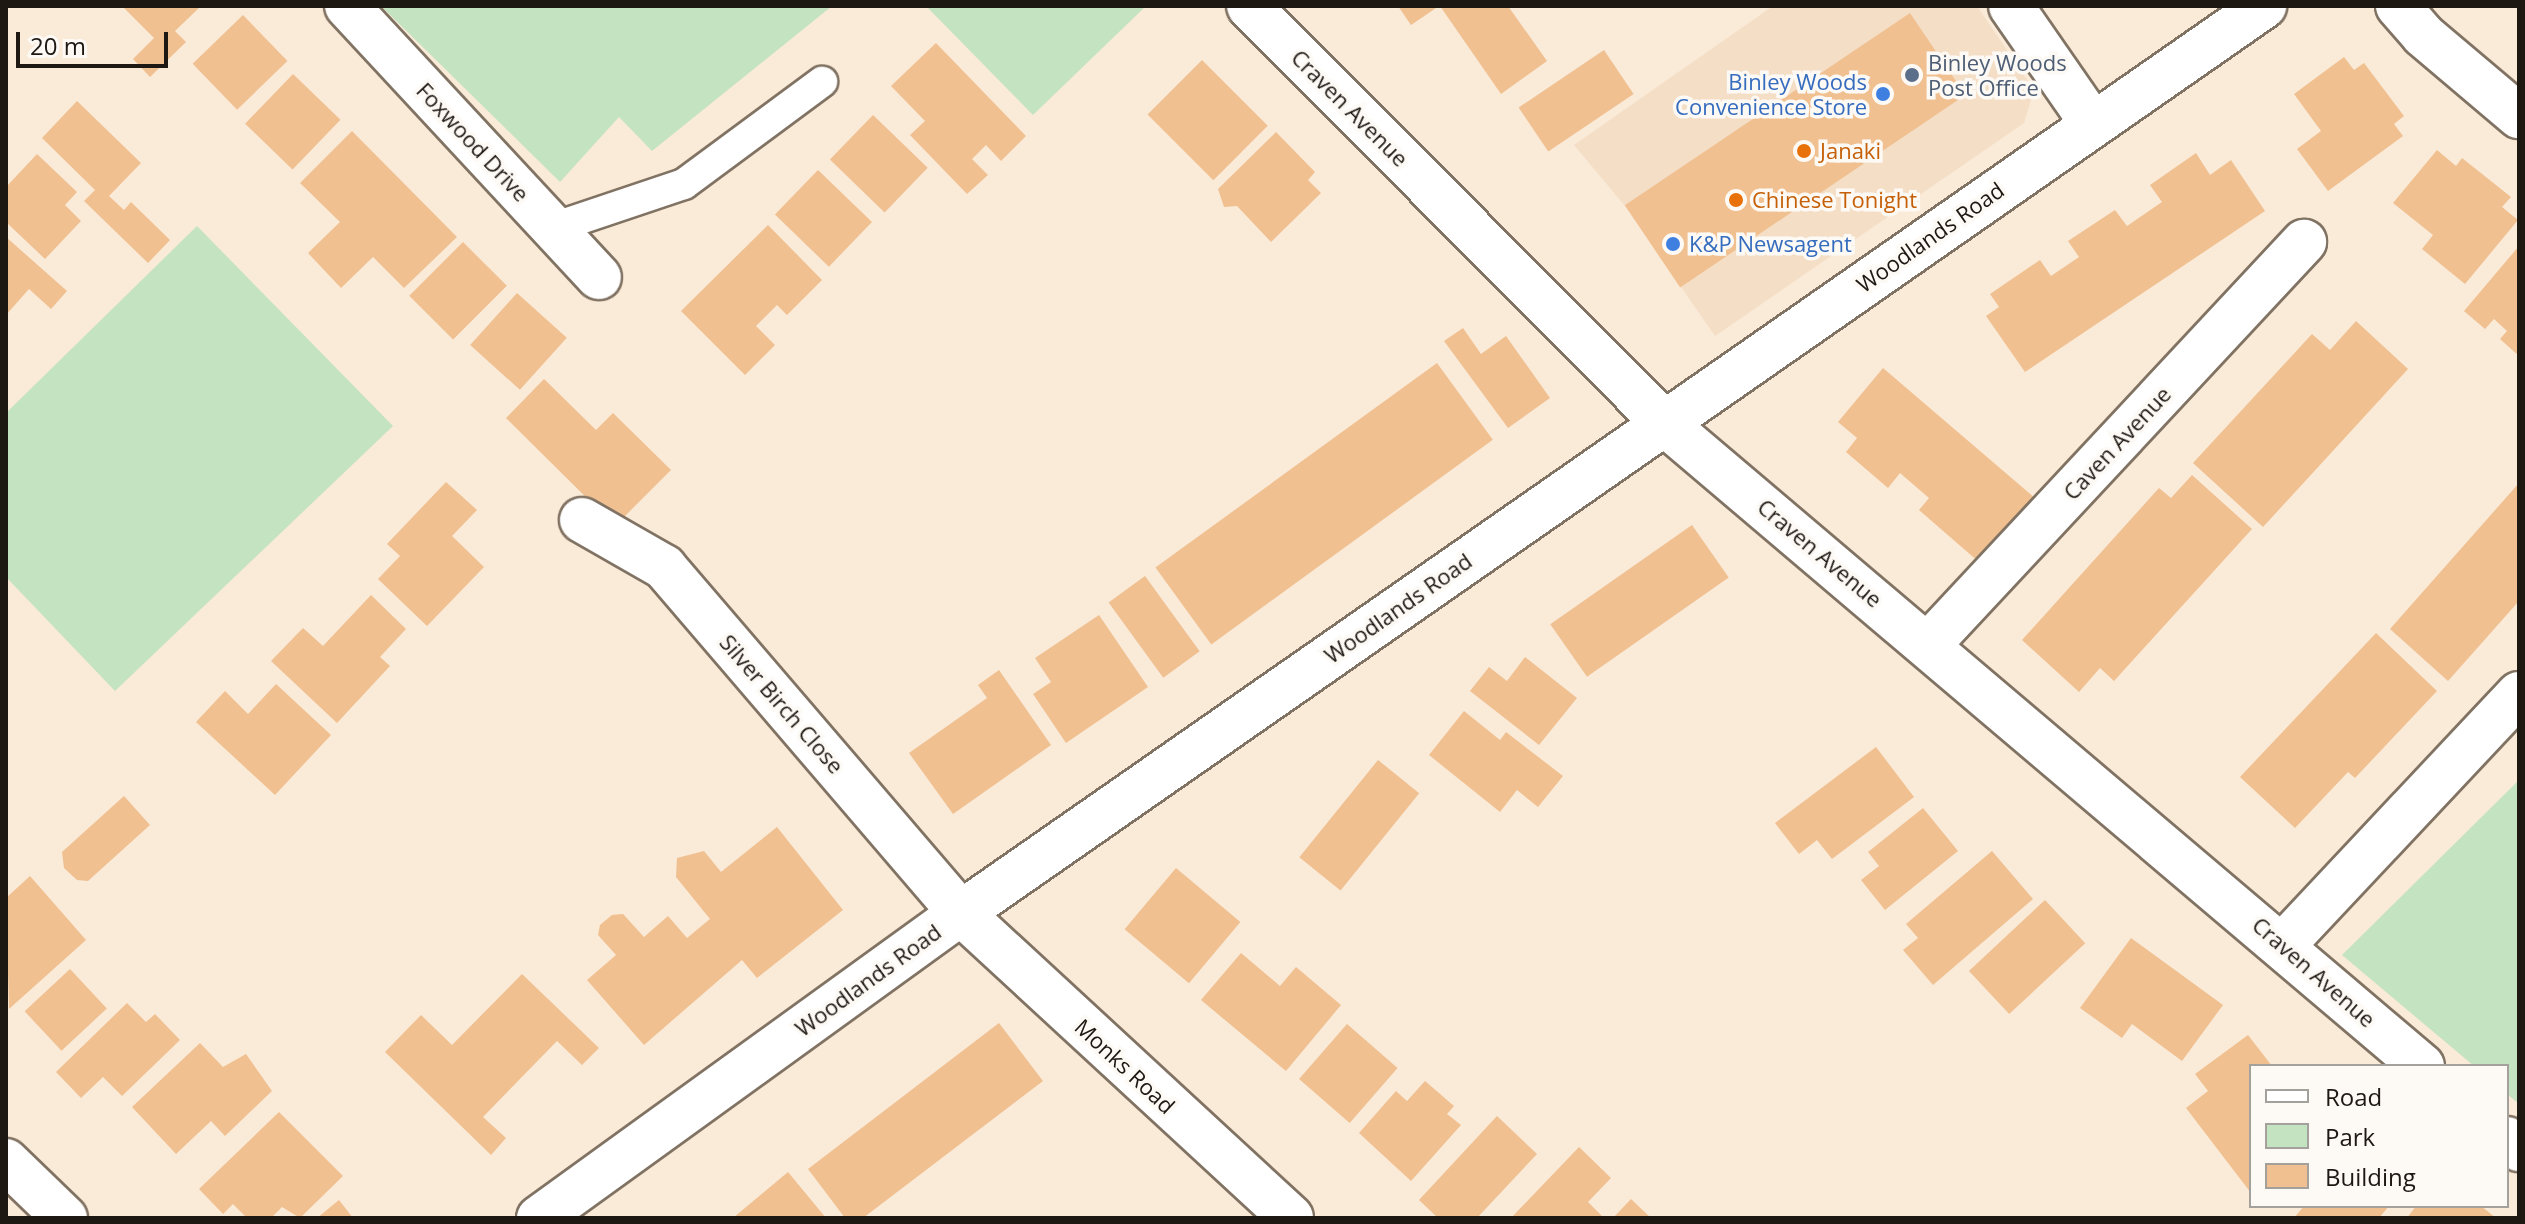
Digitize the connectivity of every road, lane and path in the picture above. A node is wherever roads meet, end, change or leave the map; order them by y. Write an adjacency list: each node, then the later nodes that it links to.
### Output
1 (347, 6): 9 (street, Foxwood Drive)
2 (1249, 6): 12 (street, Craven Avenue)
3 (2011, 6): 8 (street)
4 (2264, 6): 8 (street, Woodlands Road)
5 (2398, 6): 7 (street)
6 (822, 82): 9 (lane)
7 (2519, 116)
8 (2092, 123): 12 (street, Woodlands Road)
9 (553, 228): 11 (street, Foxwood Drive)
10 (2304, 242): 14 (street, Caven Avenue)
11 (599, 277)
12 (1664, 423): 14 (street, Craven Avenue); 16 (street, Woodlands Road)
13 (582, 520): 16 (street, Silver Birch Close)
14 (1929, 644): 17 (street, Craven Avenue)
15 (2519, 694): 17 (street)
16 (961, 913): 21 (street, Woodlands Road); 22 (street, Monks Road)
17 (2284, 944): 18 (street, Craven Avenue)
18 (2420, 1064)
19 (6, 1161): 20 (street)
20 (65, 1218)
21 (539, 1218)
22 (1291, 1218)

